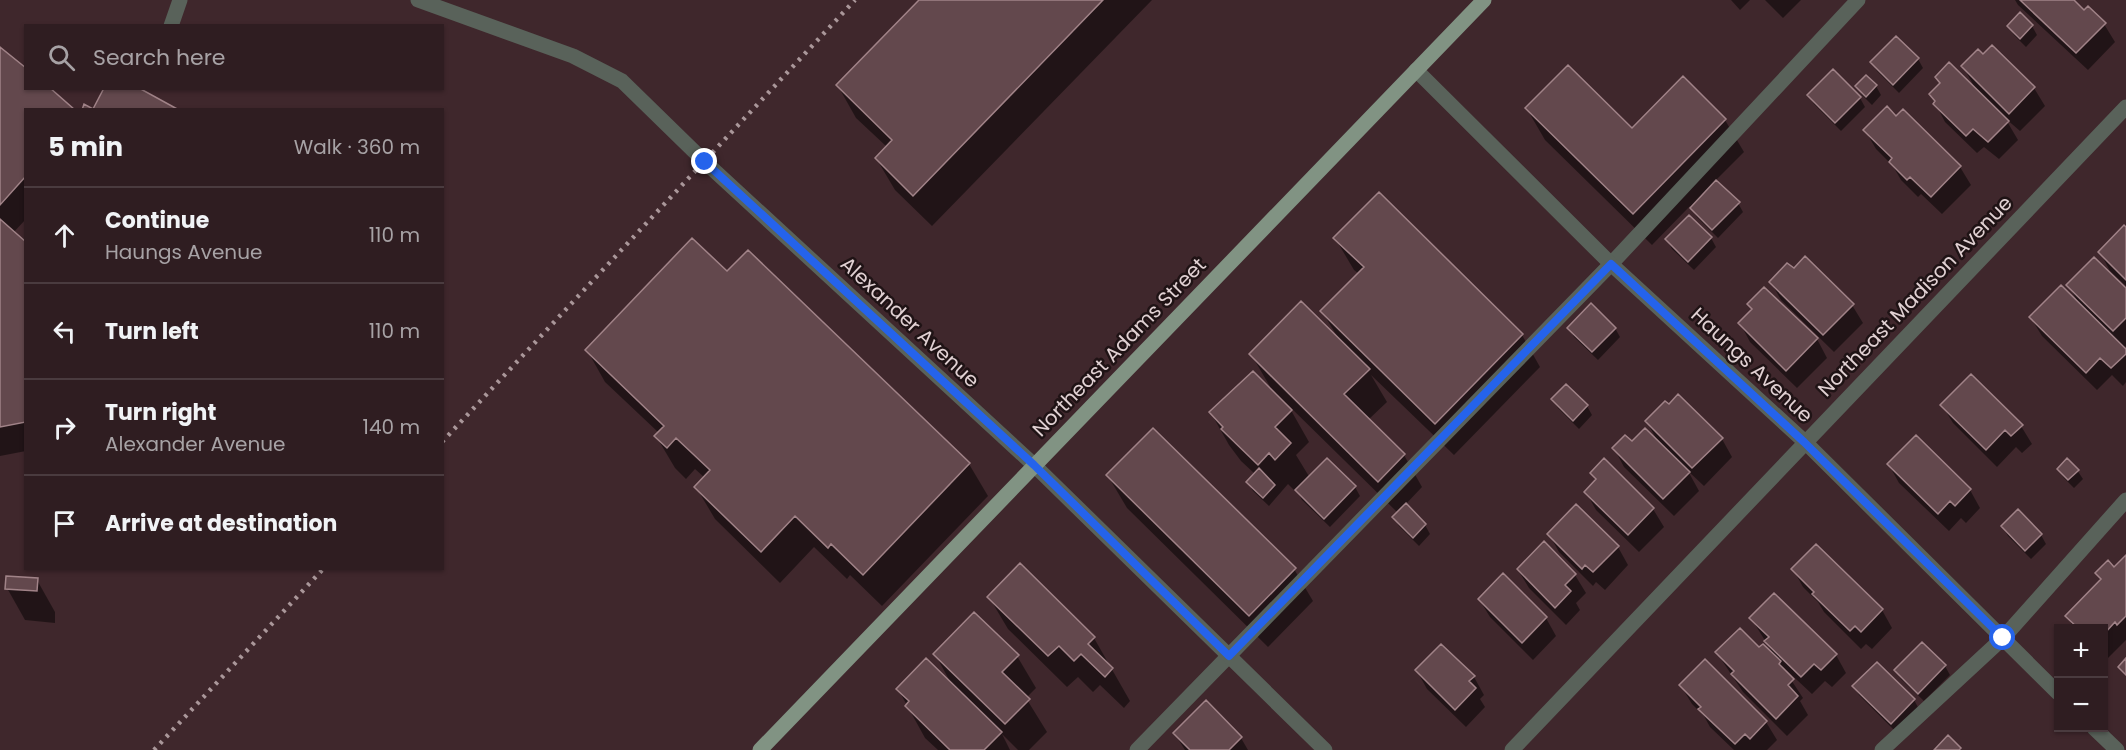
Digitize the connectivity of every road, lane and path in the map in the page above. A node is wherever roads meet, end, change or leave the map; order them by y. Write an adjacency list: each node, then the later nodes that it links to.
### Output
1 (180, 0): 5 (street)
2 (418, 0): 10 (street, Alexander Avenue)
3 (1484, 0): 6 (main road, Northeast Adams Street)
4 (1858, 0): 8 (street)
5 (172, 24)
6 (1416, 70): 8 (street, Haungs Avenue); 10 (main road, Northeast Adams Street)
7 (2126, 107): 9 (street, Northeast Madison Avenue)
8 (1611, 264): 9 (street, Haungs Avenue); 13 (street)
9 (1804, 442): 12 (street, Haungs Avenue); 19 (street, Northeast Madison Avenue)
10 (1034, 465): 13 (street, Alexander Avenue); 16 (main road, Northeast Adams Street)
11 (2126, 500): 12 (street)
12 (2003, 638): 14 (street, Haungs Avenue); 20 (street)
13 (1229, 656): 17 (street); 18 (street, Alexander Avenue)
14 (2054, 689)
15 (2098, 732): 21 (street)
16 (760, 750)
17 (1137, 750)
18 (1325, 750)
19 (1512, 750)
20 (1882, 750)
21 (2117, 750)

